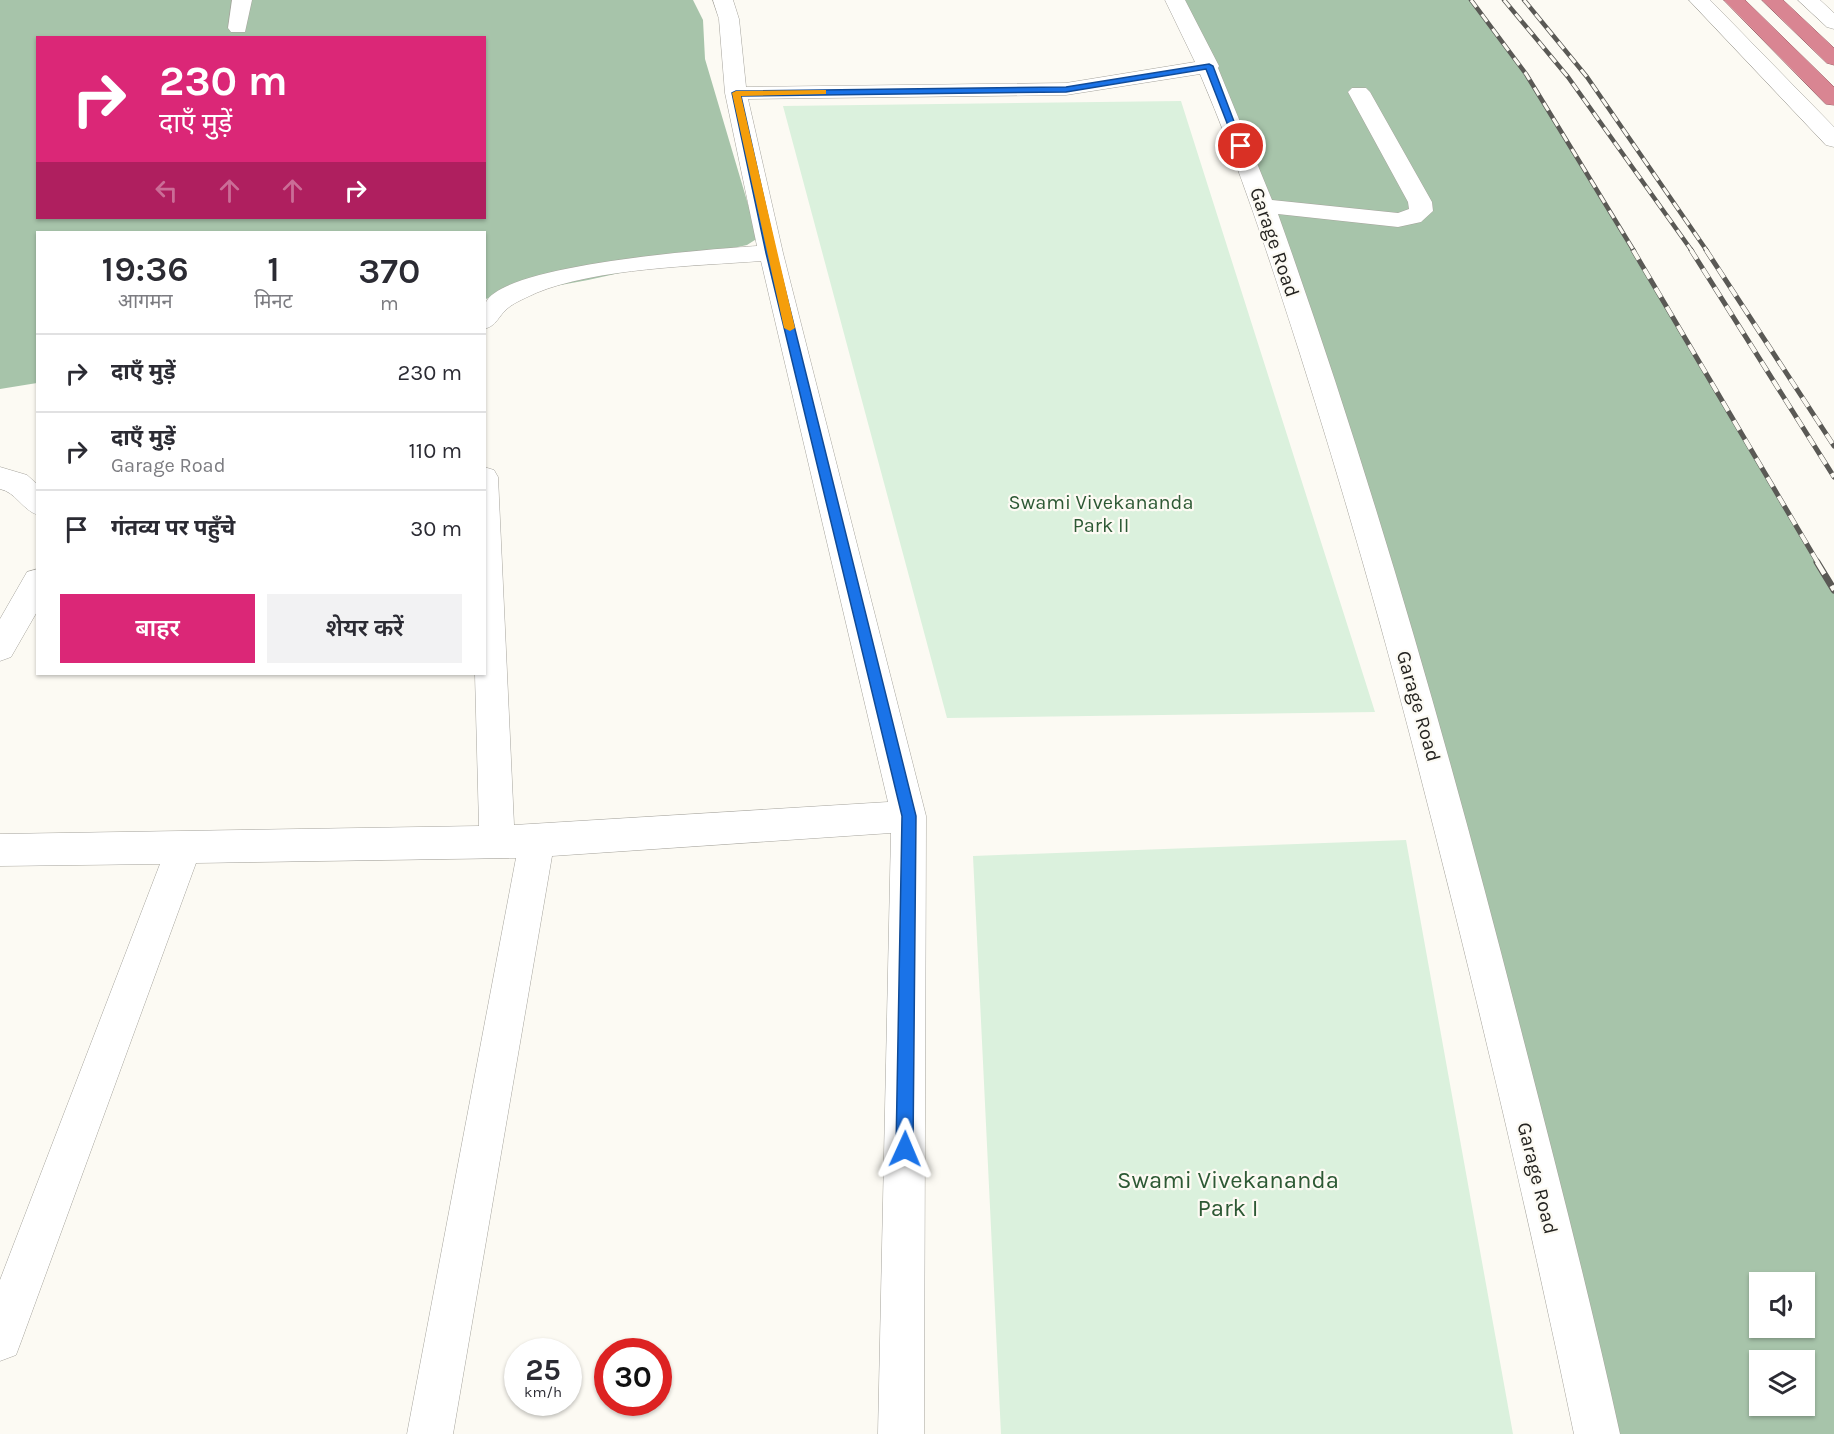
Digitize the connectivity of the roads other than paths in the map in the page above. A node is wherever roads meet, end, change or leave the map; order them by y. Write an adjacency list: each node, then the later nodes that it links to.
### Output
1 (242, 0): 9 (street)
2 (723, 0): 13 (street)
3 (1175, 0): 11 (street, Garage Road)
4 (1699, 0): 15 (street)
5 (1734, 0): 14 (highway)
6 (1772, 0): 10 (highway)
7 (1808, 0): 8 (street)
8 (1834, 23)
9 (238, 28)
10 (1834, 59)
11 (1209, 66): 13 (street); 16 (street, Garage Road)
12 (1359, 92): 16 (street)
13 (736, 93): 17 (street)
14 (1834, 99)
15 (1834, 140)
16 (1265, 206): 32 (street, Garage Road)
17 (771, 253): 18 (street); 24 (street)
18 (486, 318)
19 (0, 478): 20 (street)
20 (36, 502)
21 (486, 533): 26 (street)
22 (36, 585): 23 (street)
23 (0, 648)
24 (909, 816): 25 (street); 31 (street)
25 (537, 841): 26 (street); 30 (street)
26 (497, 842): 27 (street)
27 (184, 846): 28 (street); 29 (street)
28 (0, 850)
29 (0, 1339)
30 (430, 1434)
31 (901, 1434)
32 (1597, 1434)

